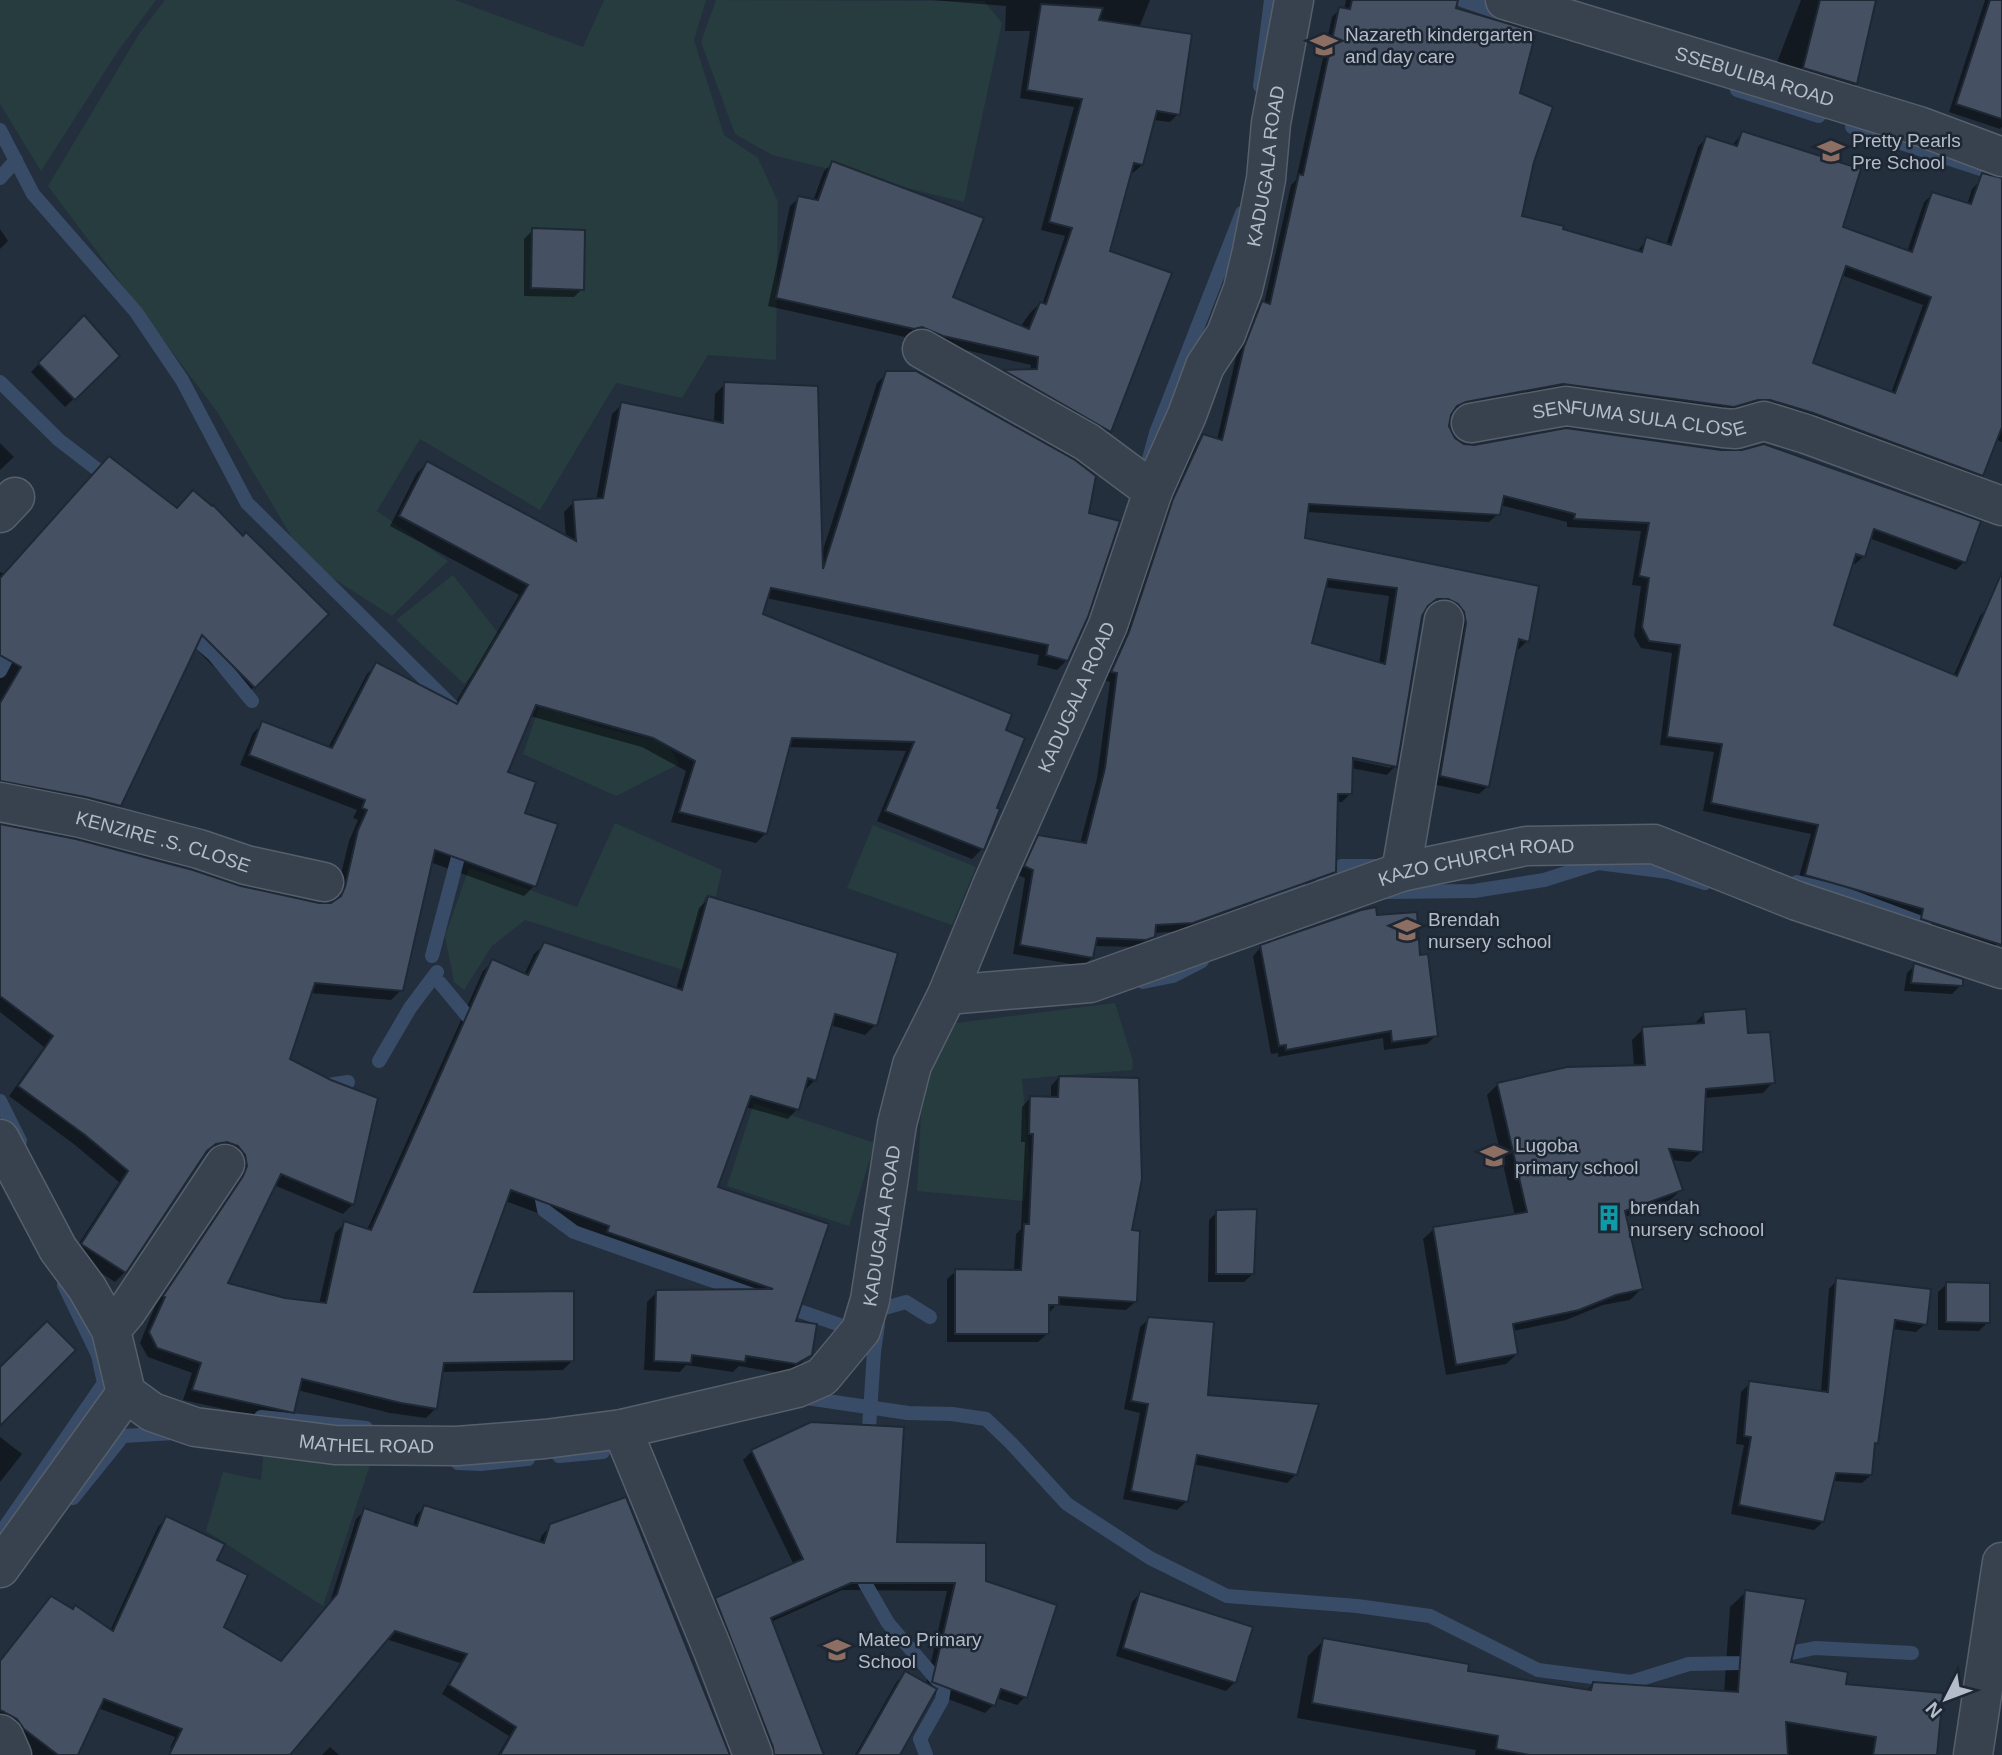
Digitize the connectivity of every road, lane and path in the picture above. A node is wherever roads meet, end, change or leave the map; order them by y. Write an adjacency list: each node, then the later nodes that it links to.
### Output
1 (1294, 0): 6 (street, KADUGALA ROAD)
2 (1506, 0): 3 (street, SSEBULIBA ROAD)
3 (2002, 157)
4 (922, 349): 6 (street)
5 (1471, 423): 7 (street, SENFUMA SULA CLOSE)
6 (1153, 491): 13 (street, KADUGALA ROAD)
7 (2002, 506)
8 (1444, 620): 10 (street)
9 (0, 802): 11 (street, KENZIRE .S. CLOSE)
10 (1401, 872): 12 (street, KAZO CHURCH ROAD); 13 (street, KAZO CHURCH ROAD)
11 (324, 881)
12 (2002, 969)
13 (947, 995): 17 (street, KADUGALA ROAD)
14 (0, 1139): 16 (street)
15 (225, 1164): 16 (street)
16 (111, 1331): 18 (street)
17 (822, 1377): 19 (street, MATHEL ROAD)
18 (126, 1393): 19 (street, MATHEL ROAD); 21 (street)
19 (622, 1429): 24 (street)
20 (2002, 1562): 25 (street)
21 (0, 1568)
22 (0, 1734): 23 (street)
23 (12, 1755)
24 (753, 1755)
25 (1973, 1755)

